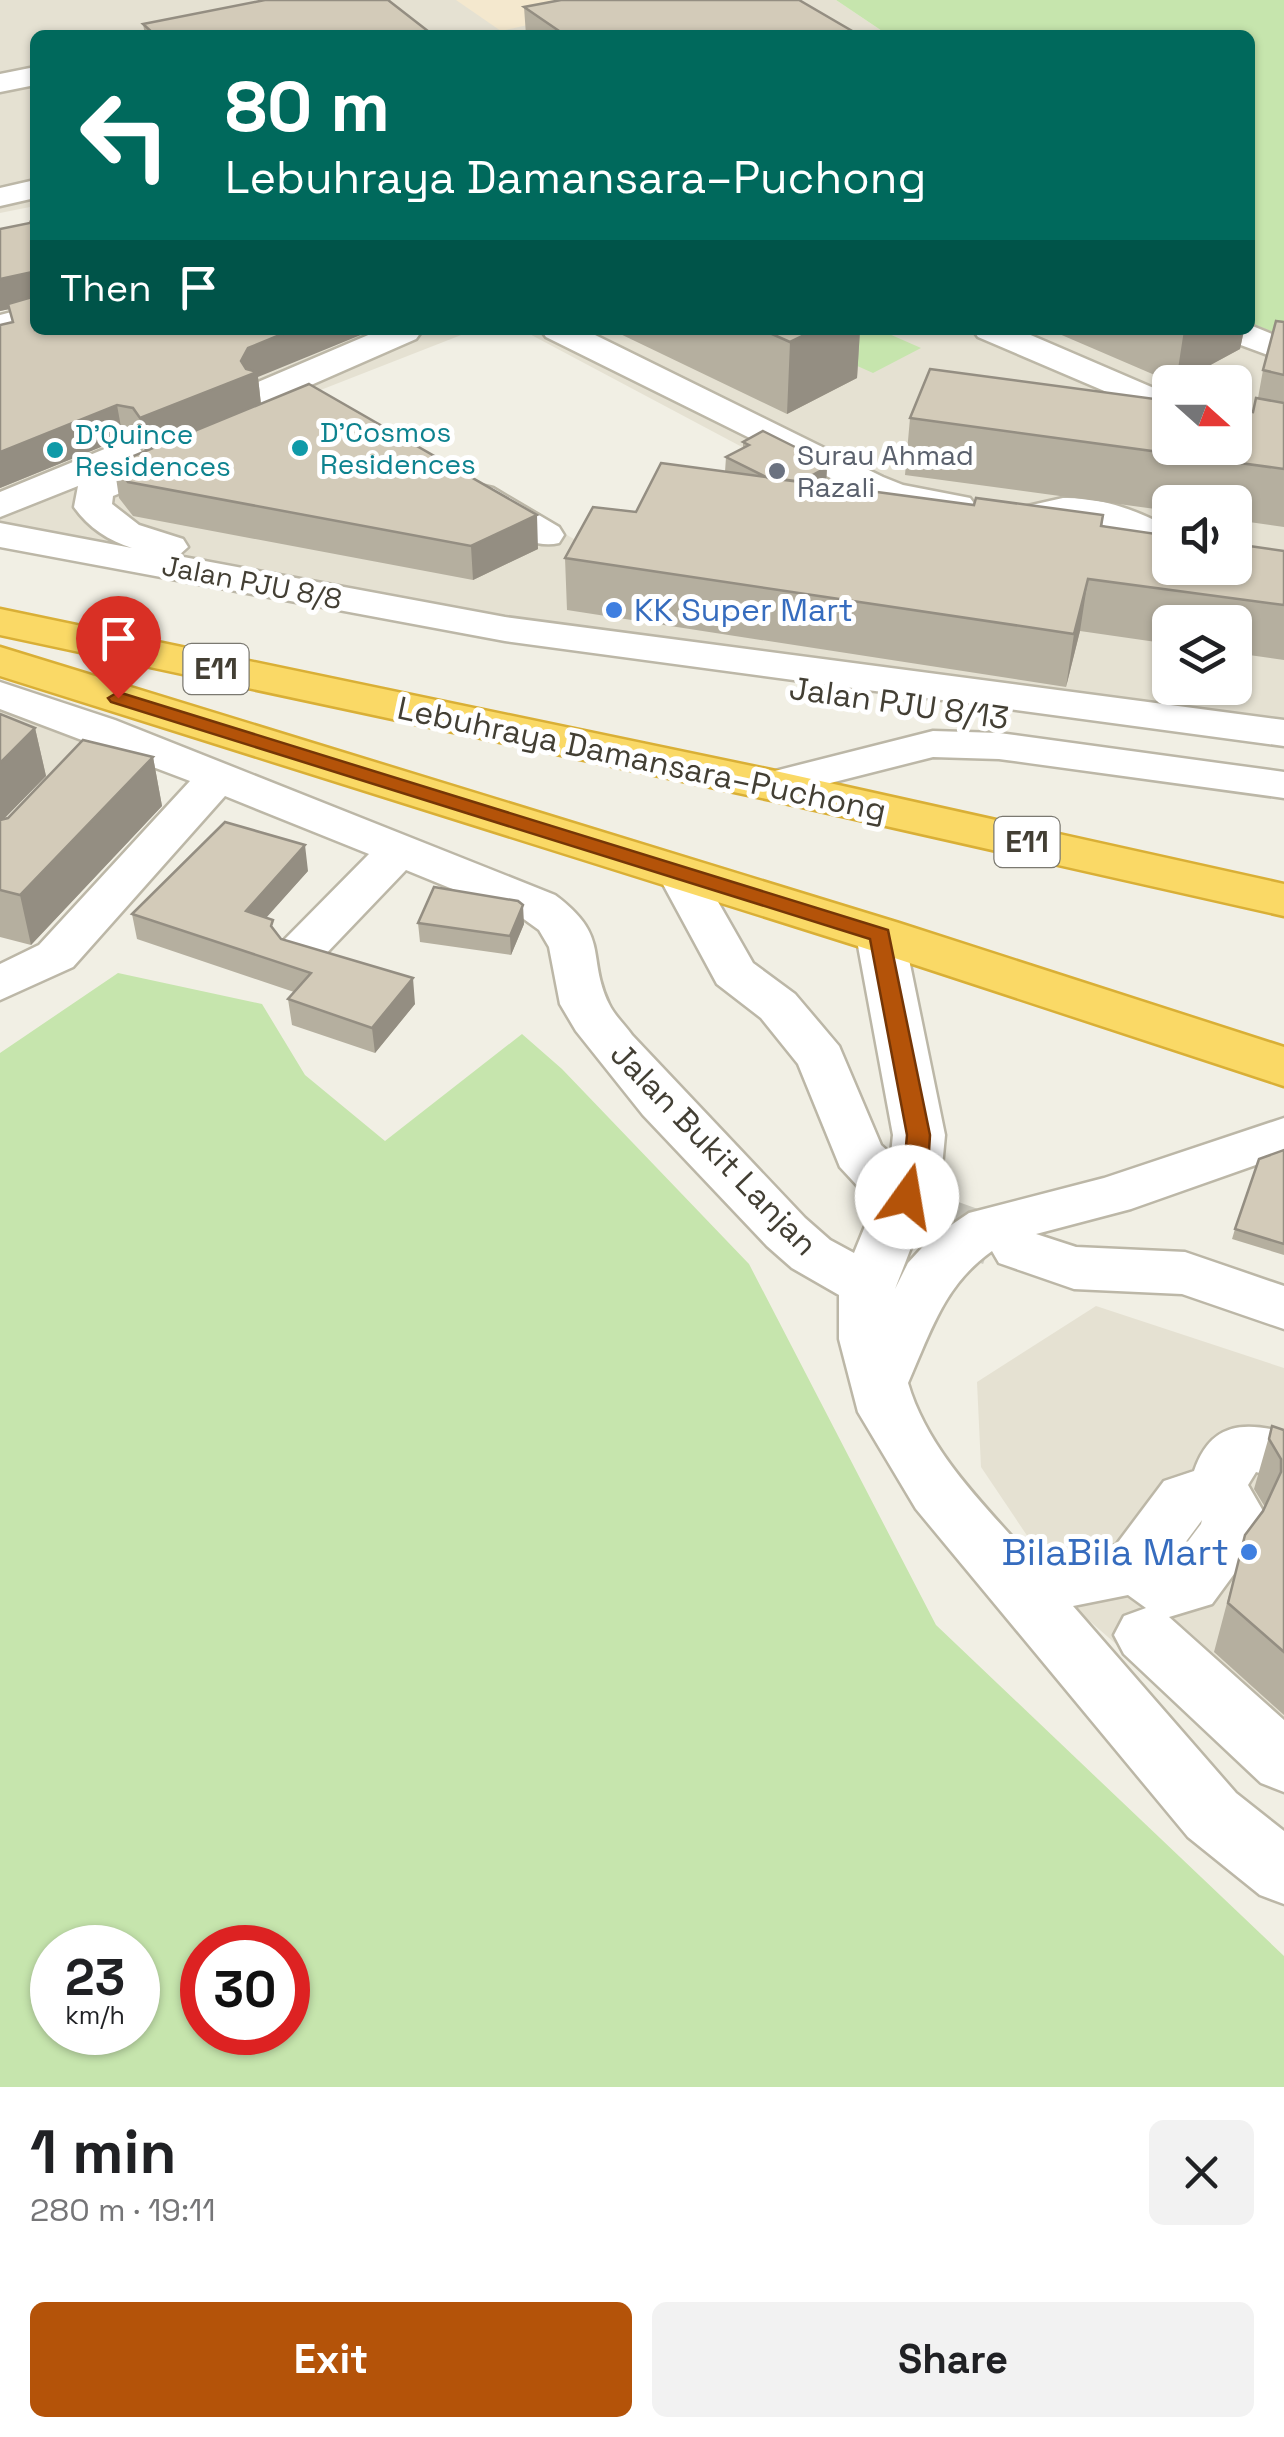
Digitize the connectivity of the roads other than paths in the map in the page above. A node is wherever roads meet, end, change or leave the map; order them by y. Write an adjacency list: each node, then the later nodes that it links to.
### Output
1 (30, 77): 2 (street)
2 (0, 83)
3 (30, 190): 4 (street)
4 (0, 198)
5 (30, 214): 6 (street)
6 (0, 221)
7 (30, 317): 8 (street)
8 (0, 325)
9 (397, 335): 17 (street)
10 (568, 335): 18 (street)
11 (1002, 335): 14 (street)
12 (1243, 335): 13 (street)
13 (1284, 352)
14 (1152, 400)
15 (331, 408): 22 (street)
16 (446, 476): 19 (street)
17 (1, 511): 21 (street, Jalan PJU 8/8)
18 (1152, 532)
19 (545, 535)
20 (0, 567): 21 (street, Jalan PJU 8/8)
21 (278, 603): 22 (street, Jalan PJU 8/8)
22 (383, 606): 24 (street); 24 (street); 25 (street); 25 (street, Jalan PJU 8/8)
23 (14, 624): 33 (highway, Lebuhraya Damansara–Puchong / E11)
24 (462, 631): 25 (street)
25 (509, 642): 29 (street); 31 (street, Jalan PJU 8/13)
26 (0, 661): 36 (highway, E11)
27 (0, 694): 30 (street, Jalan Bukit Lanjan)
28 (0, 733): 30 (street)
29 (1284, 733)
30 (80, 755): 32 (street, Jalan Bukit Lanjan)
31 (1284, 756)
32 (210, 785): 35 (street, Jalan Bukit Lanjan); 40 (street)
33 (771, 785): 34 (street); 37 (highway, Lebuhraya Damansara–Puchong / E11)
34 (1284, 785)
35 (399, 850): 39 (street); 45 (street, Jalan Bukit Lanjan)
36 (681, 875): 38 (highway, E11); 43 (street)
37 (1284, 900)
38 (880, 935): 41 (highway, E11); 45 (street)
39 (302, 950)
40 (0, 984)
41 (1284, 1067)
42 (1284, 1136): 47 (street)
43 (884, 1180)
44 (1018, 1249): 46 (street)
45 (868, 1286): 47 (street)
46 (1284, 1308)
47 (878, 1385): 49 (street)
48 (1284, 1456): 50 (street)
49 (1022, 1590): 50 (street); 51 (street)
50 (1153, 1597): 51 (street); 52 (street)
51 (1100, 1684): 53 (street)
52 (1284, 1762)
53 (1284, 1872)

